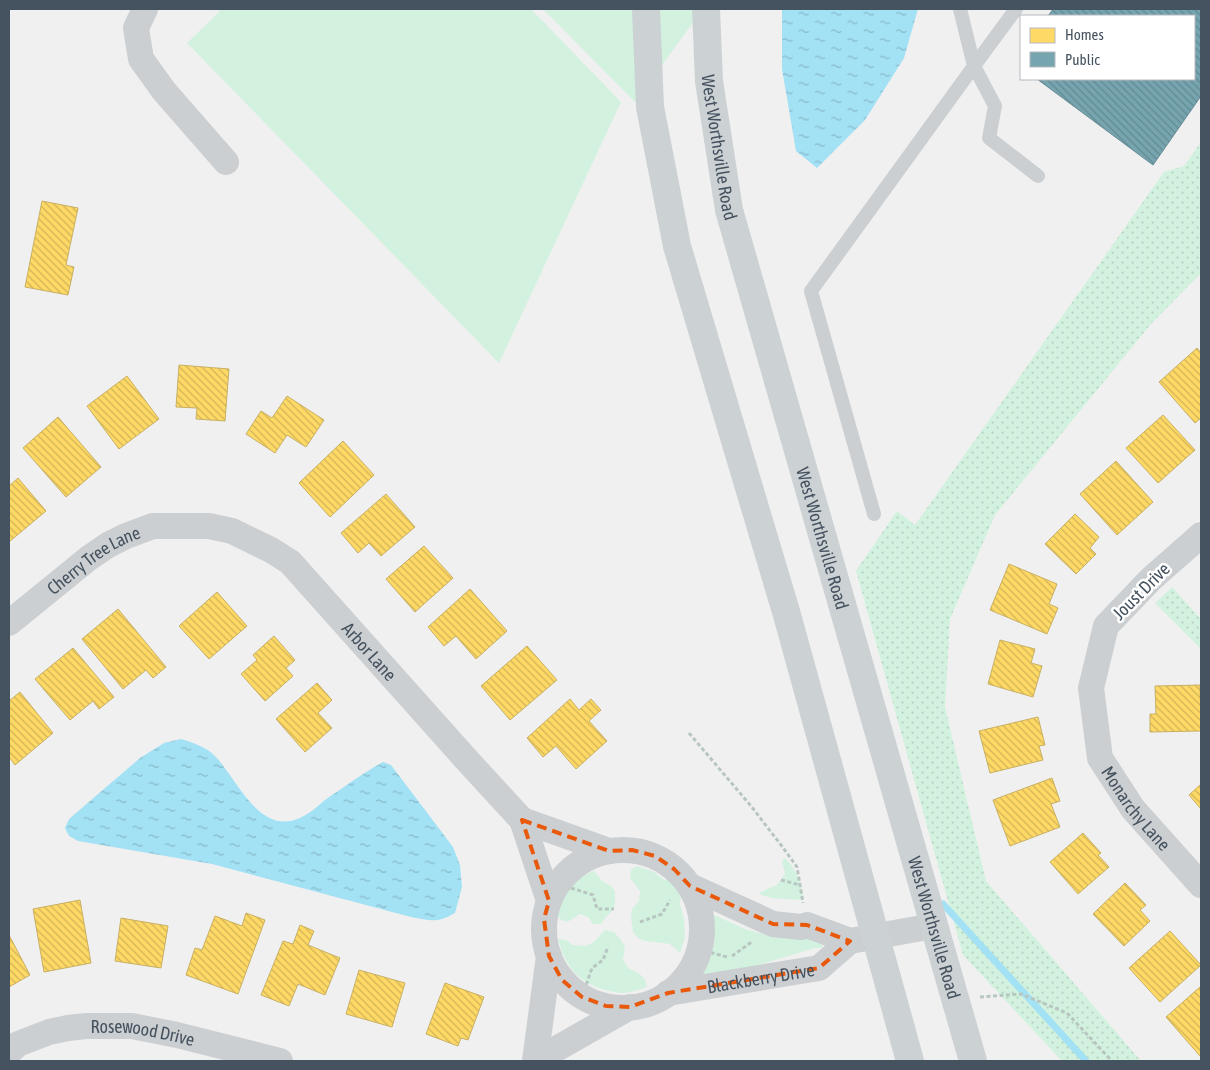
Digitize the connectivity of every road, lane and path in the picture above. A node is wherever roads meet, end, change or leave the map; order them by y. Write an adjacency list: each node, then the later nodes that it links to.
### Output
1 (144, 9): 7 (street)
2 (646, 9): 27 (main road)
3 (706, 9): 25 (main road, West Worthsville Road)
4 (960, 9): 6 (lane)
5 (1016, 9): 6 (lane)
6 (974, 66): 8 (lane); 9 (lane)
7 (226, 162)
8 (1038, 176)
9 (874, 514)
10 (191, 526): 12 (street, Cherry Tree Lane); 15 (street, Arbor Lane)
11 (1201, 535): 13 (street, Joust Drive)
12 (9, 623)
13 (1091, 688): 20 (street, Monarchy Lane)
14 (688, 733): 19 (path)
15 (522, 820): 16 (street, Arbor Lane); 21 (street, Arbor Lane)
16 (609, 851): 18 (street, Blackberry Drive); 21 (street, Blackberry Drive)
17 (781, 880): 19 (path)
18 (686, 882): 24 (path); 27 (street, Blackberry Drive); 29 (street, Blackberry Drive)
19 (800, 885): 22 (path)
20 (1201, 885)
21 (554, 892): 23 (path); 30 (street, Blackberry Drive)
22 (804, 906)
23 (614, 909)
24 (640, 922)
25 (933, 926): 27 (street); 39 (main road, West Worthsville Road)
26 (756, 939): 29 (path)
27 (863, 939): 31 (street, Blackberry Drive); 38 (main road)
28 (608, 947): 32 (path)
29 (698, 949): 31 (street, Blackberry Drive)
30 (549, 956): 32 (street, Blackberry Drive); 37 (street, Blackberry Drive)
31 (668, 993): 34 (street, Blackberry Drive)
32 (582, 997): 34 (street, Blackberry Drive)
33 (976, 997): 40 (path)
34 (630, 1008): 37 (street, Blackberry Drive)
35 (9, 1052): 36 (street, Rosewood Drive)
36 (280, 1061)
37 (535, 1061)
38 (910, 1061)
39 (972, 1061)
40 (1112, 1061)

